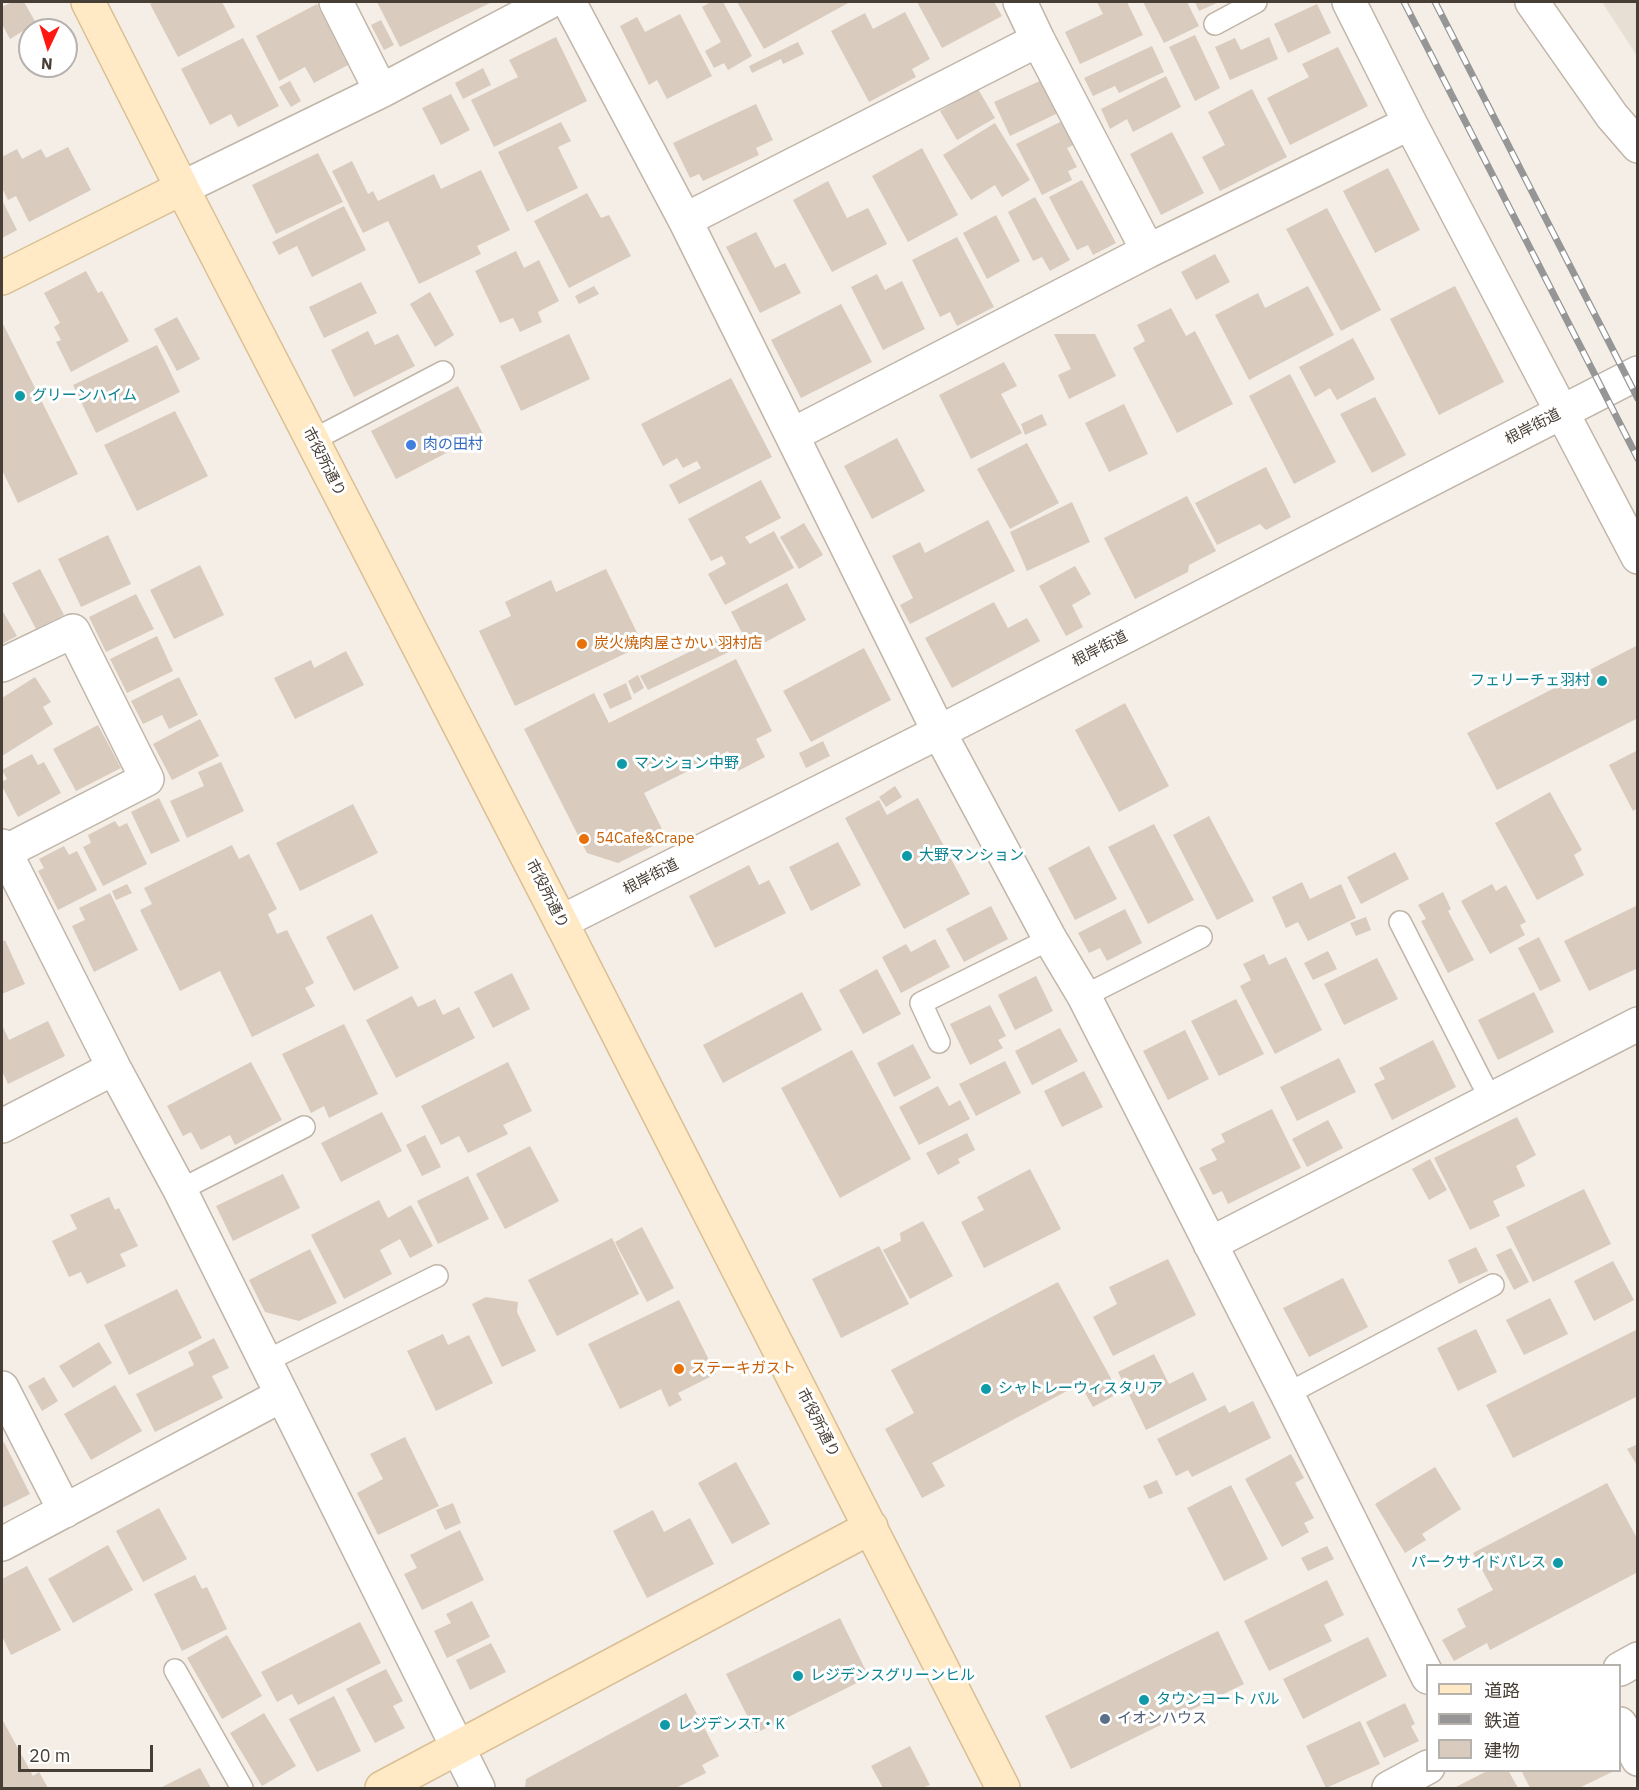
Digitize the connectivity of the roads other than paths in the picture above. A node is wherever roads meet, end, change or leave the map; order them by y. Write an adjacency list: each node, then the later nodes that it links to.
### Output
1 (88, 2): 14 (street, 市役所通り)
2 (336, 2): 11 (street)
3 (549, 2): 11 (street)
4 (569, 2): 15 (street)
5 (1020, 2): 10 (street)
6 (1256, 2): 9 (lane)
7 (1349, 2): 12 (street)
8 (1532, 2): 13 (street)
9 (1215, 24)
10 (1038, 40): 15 (street); 16 (street)
11 (381, 91): 14 (street)
12 (1410, 123): 16 (street); 20 (street)
13 (1638, 146)
14 (182, 188): 17 (street); 22 (street, 市役所通り)
15 (685, 220): 21 (street)
16 (1148, 251): 21 (street)
17 (2, 278)
18 (443, 372): 22 (lane)
19 (1638, 374): 20 (street, 根岸街道)
20 (1562, 413): 23 (street); 25 (street, 根岸街道)
21 (792, 435): 25 (street)
22 (312, 440): 27 (street, 市役所通り)
23 (1638, 557)
24 (2, 665): 26 (street)
25 (939, 732): 27 (street, 根岸街道); 30 (street)
26 (3, 849): 34 (street)
27 (561, 922): 47 (street, 市役所通り)
28 (1400, 922): 35 (lane)
29 (1201, 937): 31 (lane)
30 (1050, 939): 31 (street); 33 (lane)
31 (1084, 996): 39 (street)
32 (1638, 1024): 35 (street)
33 (939, 1042)
34 (114, 1068): 36 (street); 38 (street)
35 (1491, 1100): 39 (street)
36 (3, 1120)
37 (304, 1126): 38 (lane)
38 (180, 1190): 42 (street)
39 (1210, 1244): 44 (street)
40 (437, 1275): 42 (lane)
41 (1493, 1285): 44 (lane)
42 (266, 1361): 45 (street)
43 (2, 1388): 46 (street)
44 (1287, 1394): 52 (street)
45 (282, 1395): 46 (street); 54 (street)
46 (65, 1511): 48 (street)
47 (871, 1527): 54 (street); 60 (street, 市役所通り)
48 (2, 1544)
49 (1638, 1659): 50 (street)
50 (1621, 1668)
51 (175, 1670): 57 (lane)
52 (1426, 1673)
53 (1621, 1726): 55 (street)
54 (457, 1748): 58 (street); 59 (street)
55 (1638, 1759)
56 (1426, 1768): 61 (street)
57 (242, 1788)
58 (382, 1788)
59 (478, 1788)
60 (1003, 1788)
61 (1389, 1788)

